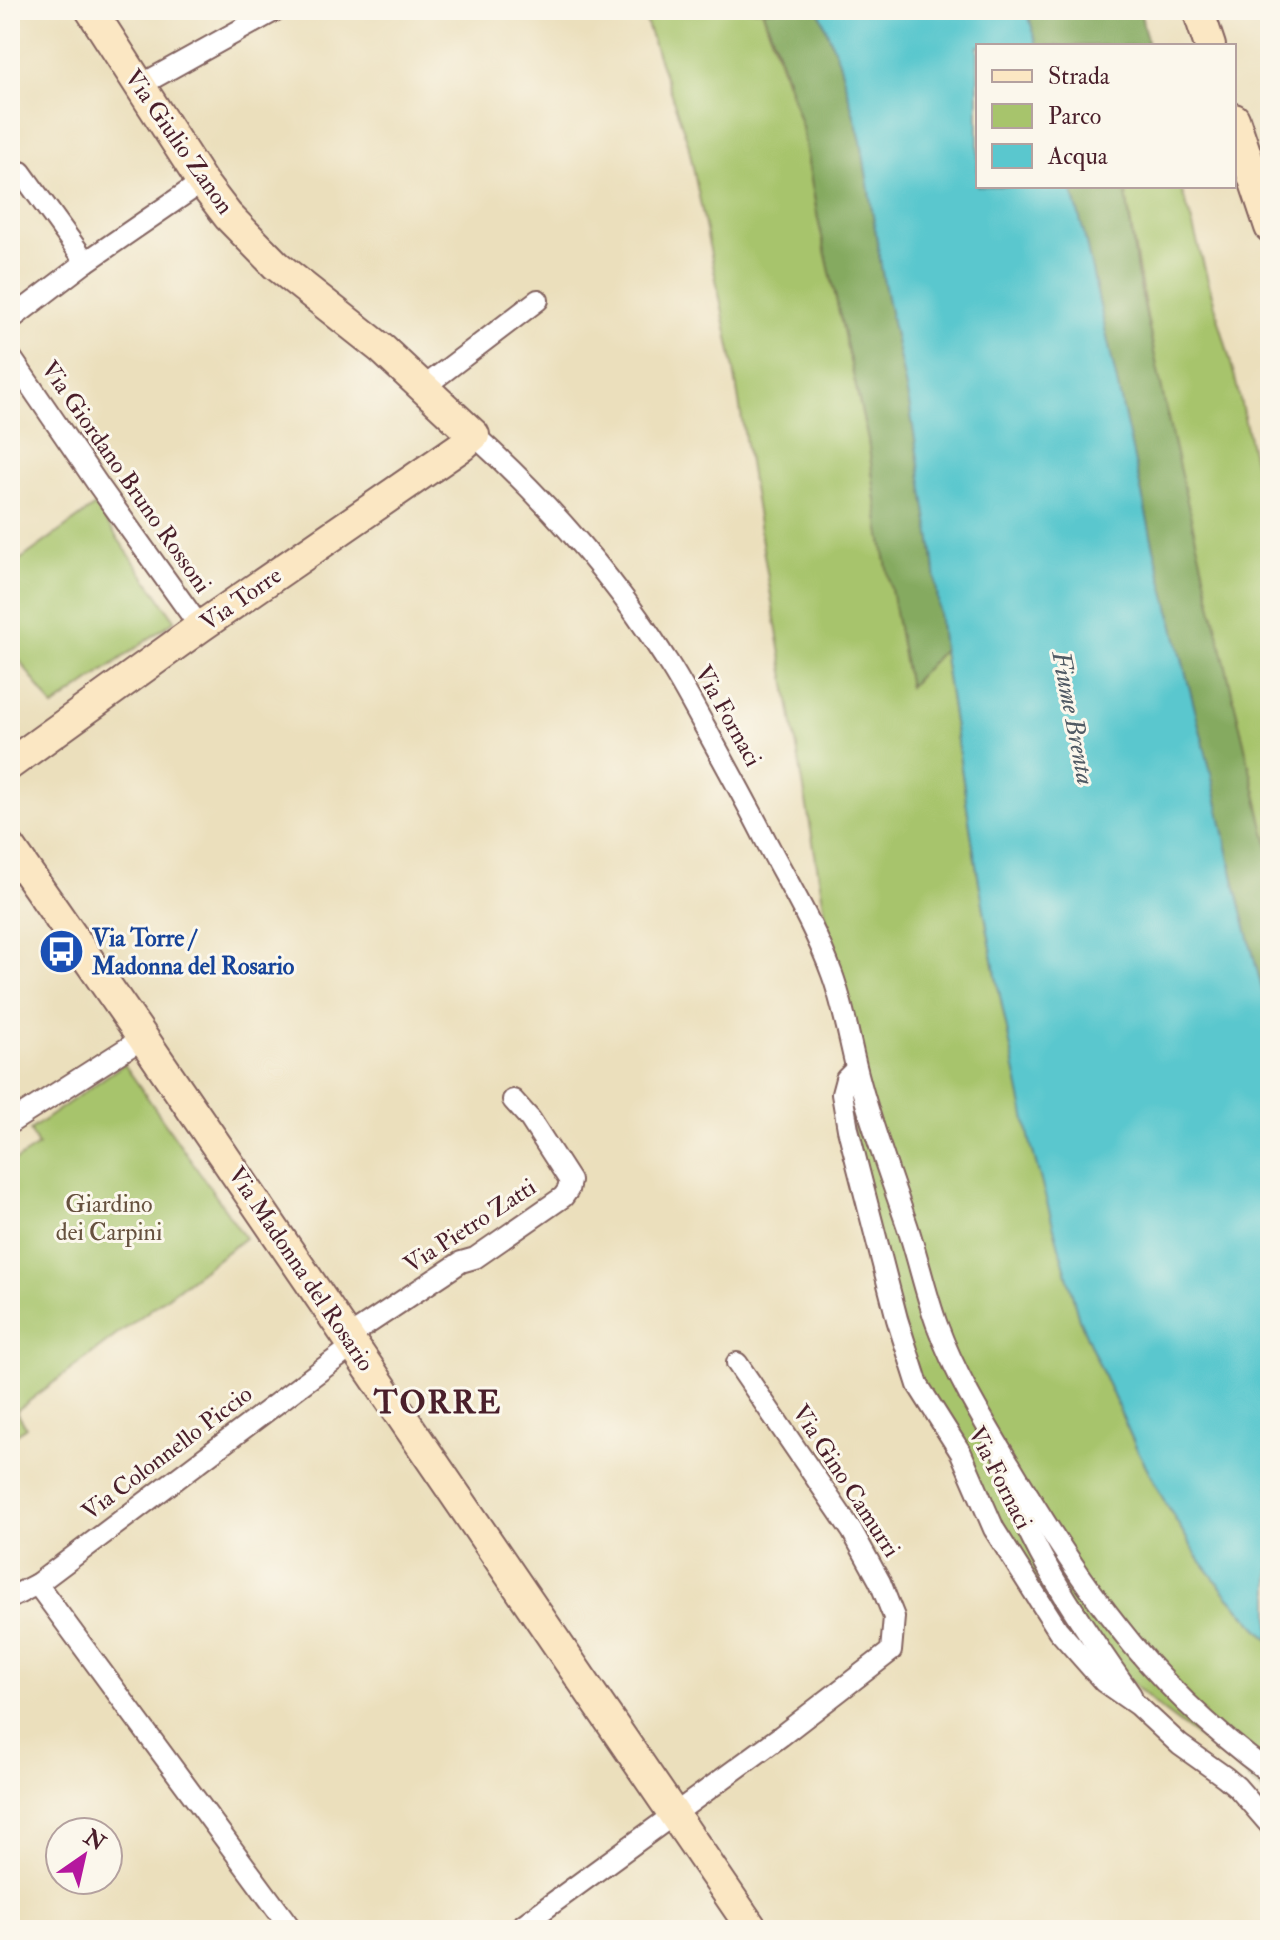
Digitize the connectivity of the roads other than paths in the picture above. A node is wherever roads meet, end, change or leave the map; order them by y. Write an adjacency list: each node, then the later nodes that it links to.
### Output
1 (91, 10): 5 (street, Via Giulio Zanon)
2 (276, 10): 5 (street)
3 (1198, 10): 4 (street)
4 (1209, 44)
5 (139, 86): 8 (street, Via Giulio Zanon)
6 (1236, 125): 9 (street)
7 (21, 172): 10 (street)
8 (202, 182): 10 (street); 14 (street, Via Giulio Zanon)
9 (1270, 227)
10 (86, 262): 12 (street)
11 (538, 300): 14 (street)
12 (10, 320)
13 (10, 356): 16 (street, Via Giordano Bruno Rossoni)
14 (425, 389): 15 (street, Via Giulio Zanon)
15 (474, 435): 16 (street, Via Torre); 20 (street, Via Fornaci)
16 (200, 627): 17 (street, Via Torre)
17 (10, 764)
18 (10, 847): 19 (street, Via Madonna del Rosario)
19 (143, 1038): 22 (street); 23 (street, Via Madonna del Rosario)
20 (856, 1069): 25 (street, Via Fornaci); 28 (street, Via Fornaci)
21 (513, 1100): 23 (street, Via Pietro Zatti)
22 (10, 1123)
23 (350, 1342): 26 (street, Via Colonnello Piccio); 30 (street, Via Madonna del Rosario)
24 (737, 1363): 30 (street, Via Gino Camurri)
25 (1029, 1497): 28 (street); 29 (street, Via Fornaci)
26 (37, 1584): 27 (street, Via Colonnello Piccio); 32 (street)
27 (10, 1598)
28 (1137, 1705): 31 (street, Via Fornaci)
29 (1270, 1773)
30 (674, 1814): 33 (street, Via Gino Camurri); 34 (street, Via Madonna del Rosario)
31 (1270, 1825)
32 (292, 1930)
33 (516, 1930)
34 (753, 1930)

